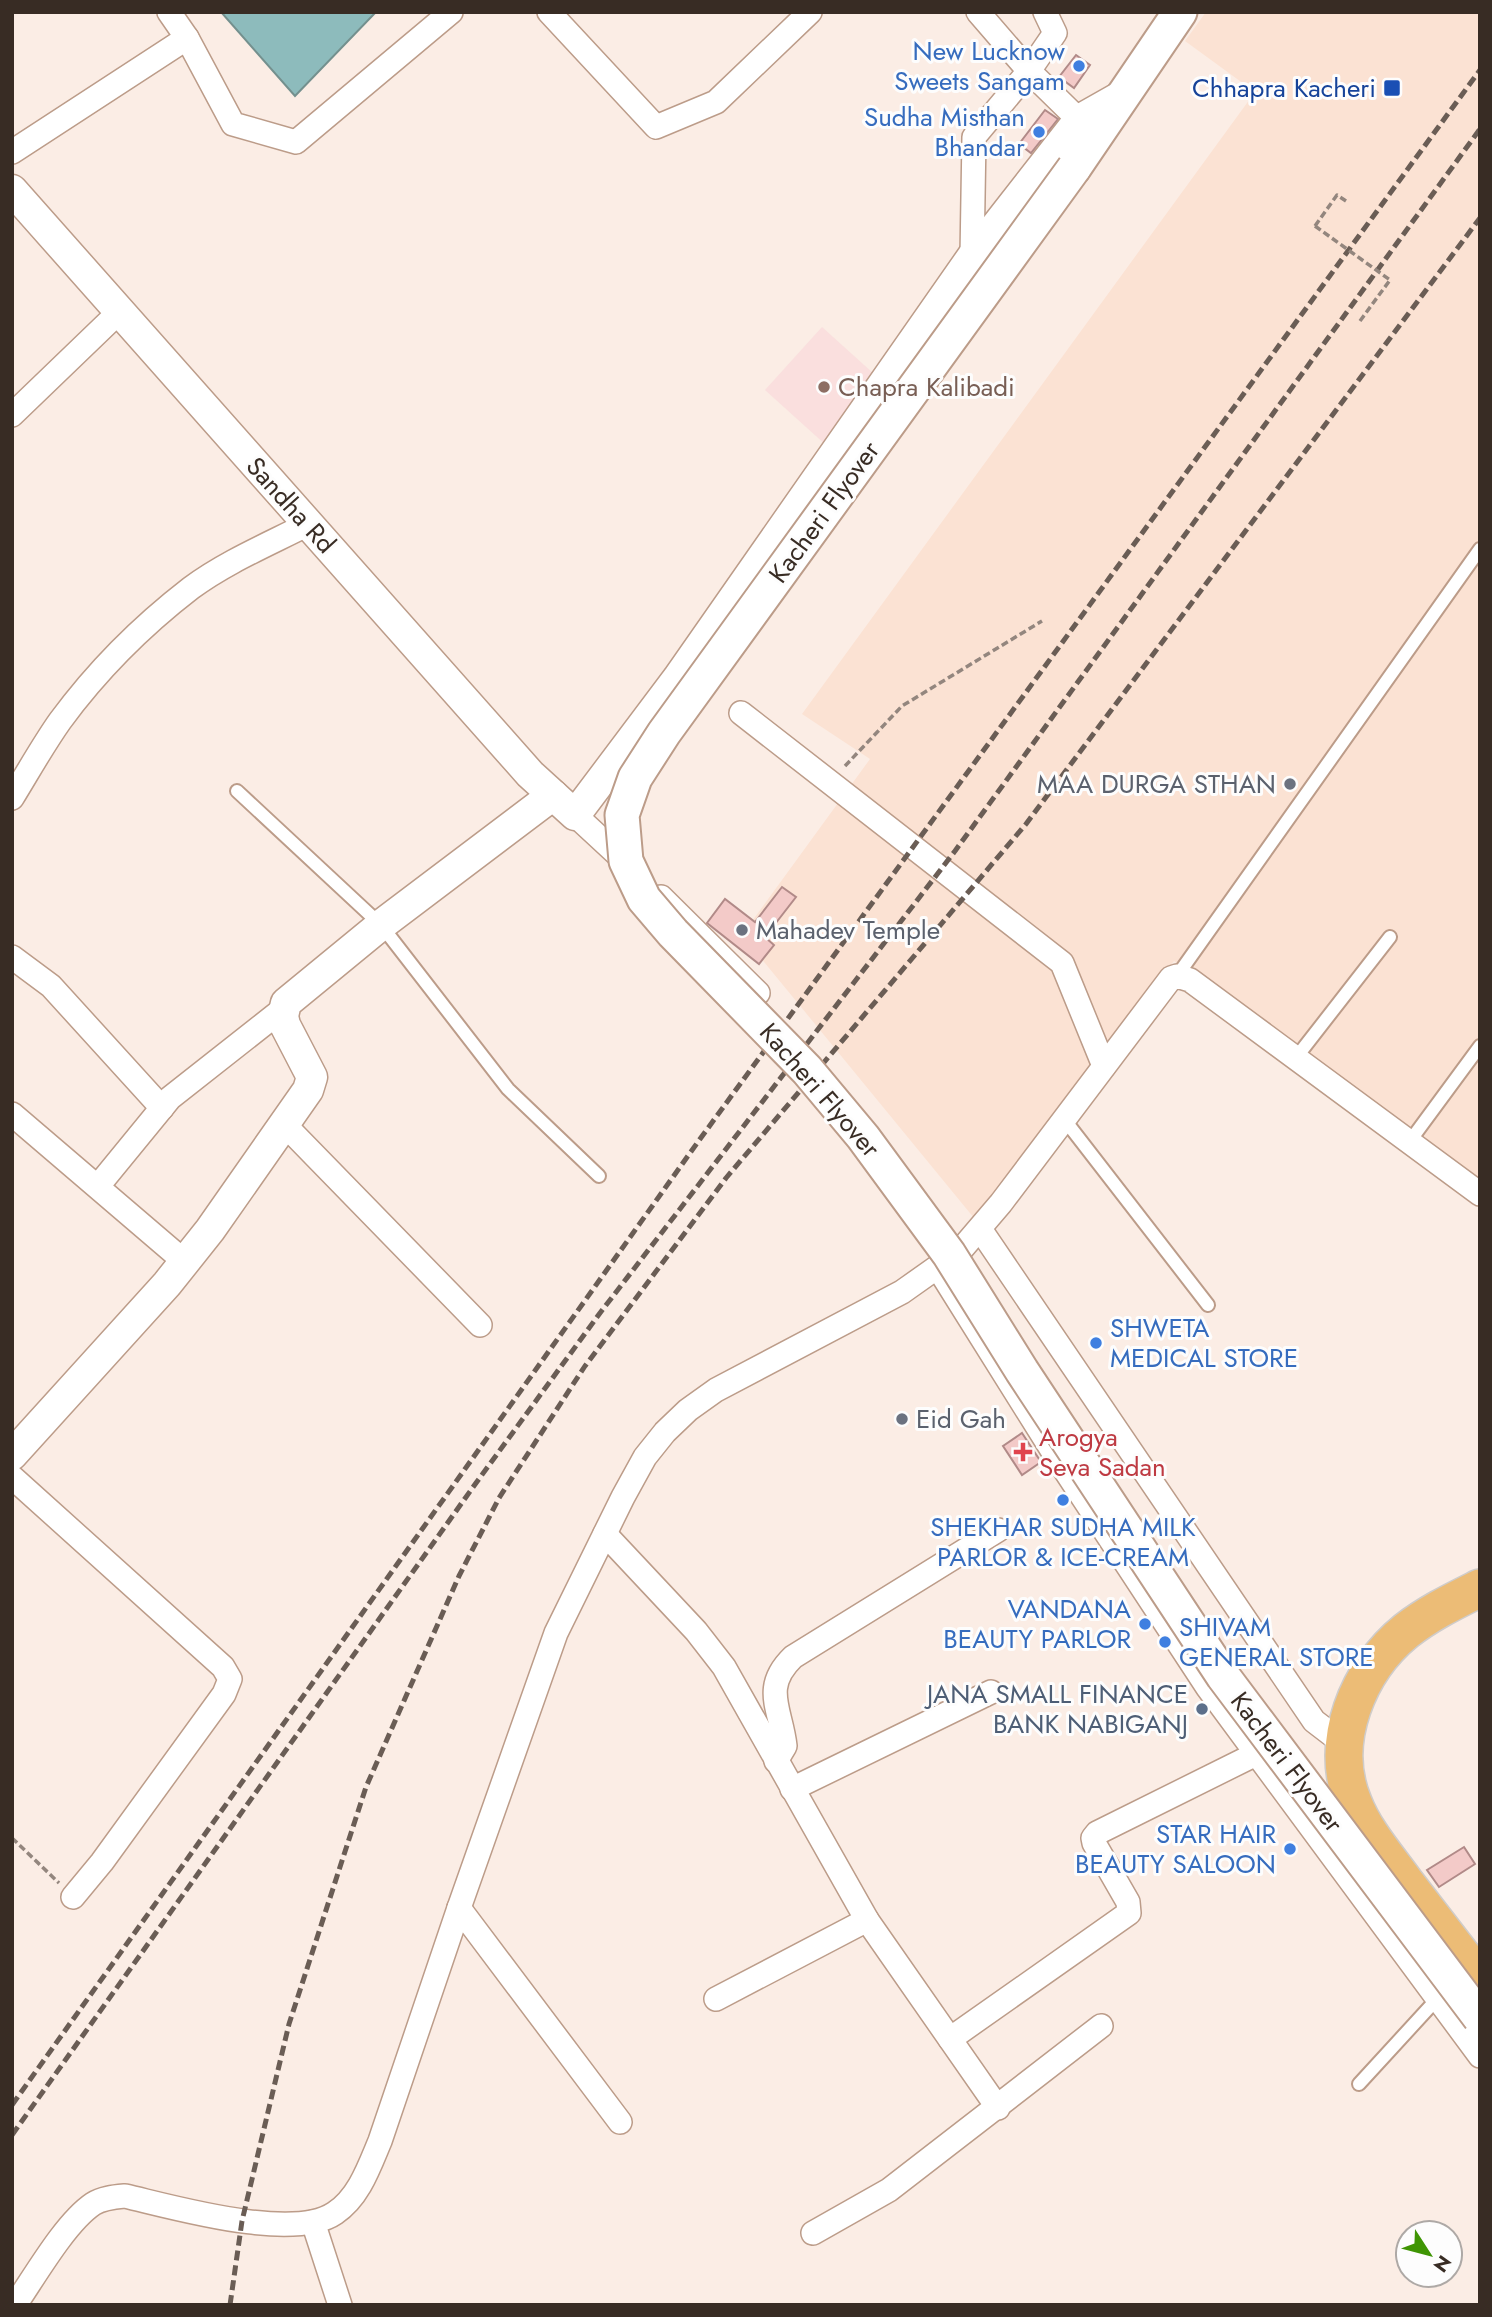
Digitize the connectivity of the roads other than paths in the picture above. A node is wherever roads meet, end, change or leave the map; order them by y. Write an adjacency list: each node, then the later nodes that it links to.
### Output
1 (169, 12): 8 (street)
2 (451, 12): 8 (street)
3 (549, 12): 4 (street)
4 (810, 12)
5 (978, 12): 9 (street)
6 (1045, 12): 9 (street)
7 (1180, 12): 10 (main road, Kacheri Flyover)
8 (187, 38): 12 (street)
9 (1029, 71): 11 (street); 14 (street)
10 (1125, 94): 11 (street); 62 (main road, Kacheri Flyover, bridge)
11 (1079, 120): 14 (street)
12 (12, 152)
13 (12, 190): 15 (street, Sandha Rd)
14 (972, 257): 23 (street)
15 (120, 312): 16 (street); 17 (street, Sandha Rd)
16 (12, 415)
17 (308, 524): 21 (street, Sandha Rd); 22 (street)
18 (1480, 549): 27 (lane)
19 (741, 713): 32 (street)
20 (237, 791): 24 (lane)
21 (553, 795): 23 (street, Sandha Rd); 24 (street)
22 (12, 797)
23 (575, 815): 28 (street)
24 (381, 925): 29 (street); 38 (lane)
25 (1390, 937): 31 (lane)
26 (12, 957): 33 (street)
27 (1177, 976): 31 (street); 32 (street)
28 (758, 993)
29 (283, 1009): 33 (street); 36 (street)
30 (1480, 1046): 37 (lane)
31 (1295, 1059): 37 (street)
32 (1104, 1066): 35 (street)
33 (162, 1108): 39 (street)
34 (12, 1114): 39 (street)
35 (1064, 1119): 41 (street); 44 (lane)
36 (284, 1124): 42 (street); 45 (street)
37 (1410, 1141): 40 (street)
38 (599, 1175)
39 (98, 1186): 42 (street)
40 (1480, 1194)
41 (980, 1229): 43 (street); 52 (street)
42 (185, 1262): 46 (street)
43 (938, 1268): 49 (street); 53 (street)
44 (1208, 1305)
45 (480, 1325)
46 (12, 1455)
47 (12, 1477): 56 (street)
48 (998, 1530): 54 (street)
49 (605, 1534): 54 (street); 57 (street)
50 (1480, 1588): 52 (main road)
51 (991, 1692): 55 (street)
52 (1344, 1744): 59 (main road)
53 (1256, 1754): 61 (street); 64 (street)
54 (776, 1761): 55 (street)
55 (792, 1789): 58 (street)
56 (73, 1897)
57 (459, 1908): 68 (street); 69 (street)
58 (867, 1920): 60 (street); 64 (street)
59 (1480, 1979)
60 (716, 1999)
61 (1437, 1999): 65 (street); 66 (lane)
62 (1480, 2018)
63 (1101, 2026): 67 (street)
64 (950, 2039): 67 (street)
65 (1480, 2056)
66 (1359, 2084)
67 (998, 2108): 70 (street)
68 (620, 2122)
69 (313, 2222): 71 (street); 72 (street)
70 (813, 2233)
71 (16, 2305)
72 (340, 2305)

